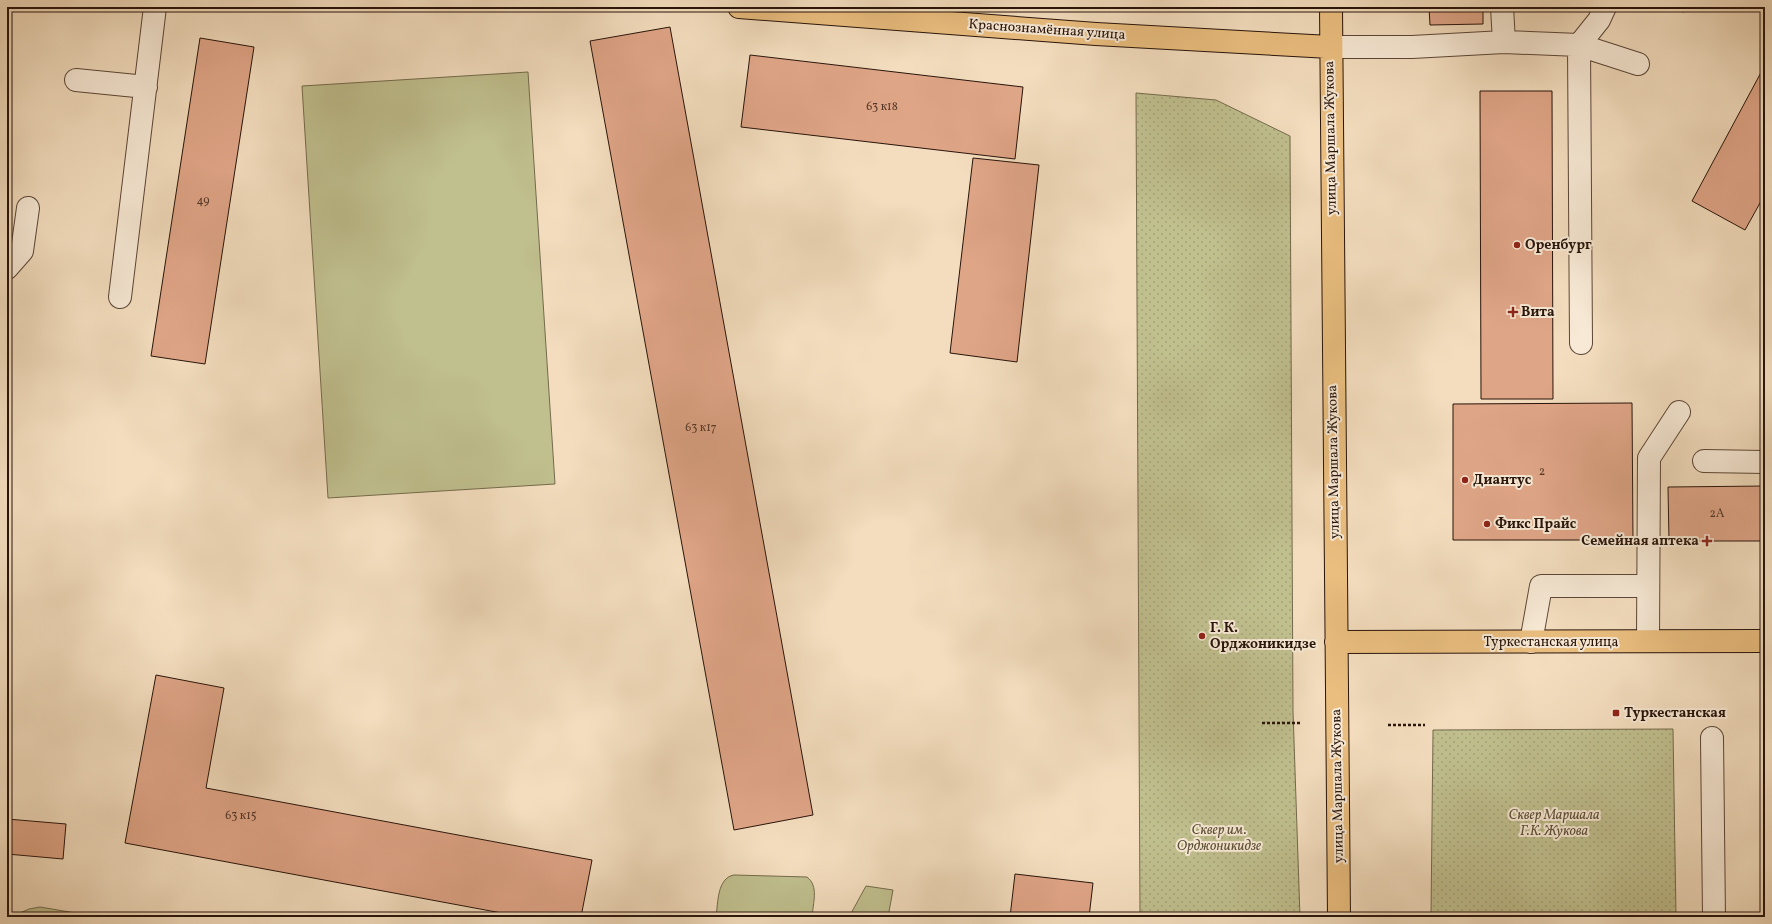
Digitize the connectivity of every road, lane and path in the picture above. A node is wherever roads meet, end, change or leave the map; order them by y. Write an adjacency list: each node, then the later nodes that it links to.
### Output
1 (155, 7): 11 (lane)
2 (740, 7): 8 (main road, Краснознамённая улица)
3 (1331, 7): 8 (main road, улица Маршала Жукова)
4 (1502, 7): 6 (lane)
5 (1605, 7): 7 (lane)
6 (1504, 42): 7 (lane); 8 (lane)
7 (1579, 45): 9 (lane); 15 (lane)
8 (1330, 47): 22 (main road, улица Маршала Жукова)
9 (1638, 64)
10 (76, 80): 11 (lane)
11 (146, 88): 14 (lane)
12 (28, 208): 13 (lane)
13 (7, 268)
14 (120, 297)
15 (1581, 343)
16 (1679, 412): 19 (lane)
17 (1704, 461): 18 (lane)
18 (1765, 462)
19 (1648, 586): 20 (lane); 23 (lane)
20 (1648, 641): 21 (main road, Туркестанская улица); 23 (main road, Туркестанская улица)
21 (1765, 641)
22 (1336, 642): 23 (main road, Туркестанская улица); 29 (main road, улица Маршала Жукова)
23 (1531, 642)
24 (1262, 723): 25 (path)
25 (1302, 723)
26 (1388, 725): 27 (path)
27 (1425, 725)
28 (1712, 738): 30 (lane)
29 (1340, 917)
30 (1714, 917)

